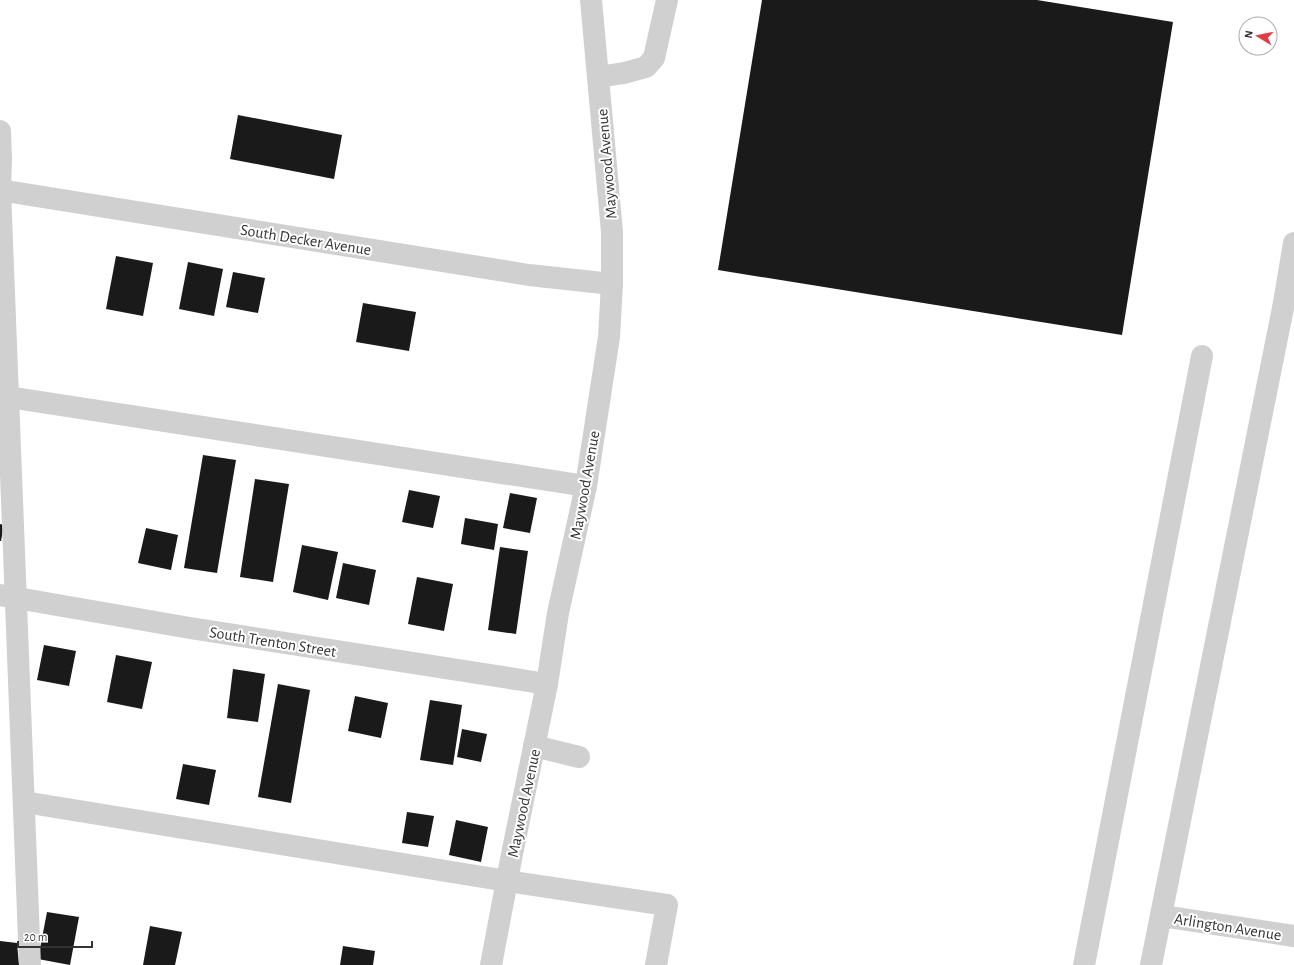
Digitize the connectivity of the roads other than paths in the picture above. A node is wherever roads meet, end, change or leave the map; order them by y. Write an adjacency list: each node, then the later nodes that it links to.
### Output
1 (591, 0): 3 (street, Maywood Avenue)
2 (667, 0): 3 (street)
3 (598, 77): 7 (street, Maywood Avenue)
4 (0, 131): 5 (street)
5 (0, 190): 7 (street, South Decker Avenue); 10 (street)
6 (1294, 243): 8 (street)
7 (612, 284): 11 (street, Maywood Avenue)
8 (1289, 304): 18 (street)
9 (1202, 356): 23 (street)
10 (8, 397): 11 (street); 12 (street)
11 (586, 486): 13 (street, Maywood Avenue)
12 (8, 597): 13 (street, South Trenton Street); 16 (street)
13 (547, 684): 14 (street, Maywood Avenue)
14 (534, 746): 15 (street); 17 (street, Maywood Avenue)
15 (579, 757)
16 (24, 802): 17 (street); 20 (street)
17 (507, 881): 21 (street, Maywood Avenue); 22 (street)
18 (1162, 916): 19 (street, Arlington Avenue); 24 (street)
19 (1294, 936)
20 (30, 965)
21 (491, 965)
22 (656, 965)
23 (1084, 965)
24 (1151, 965)

